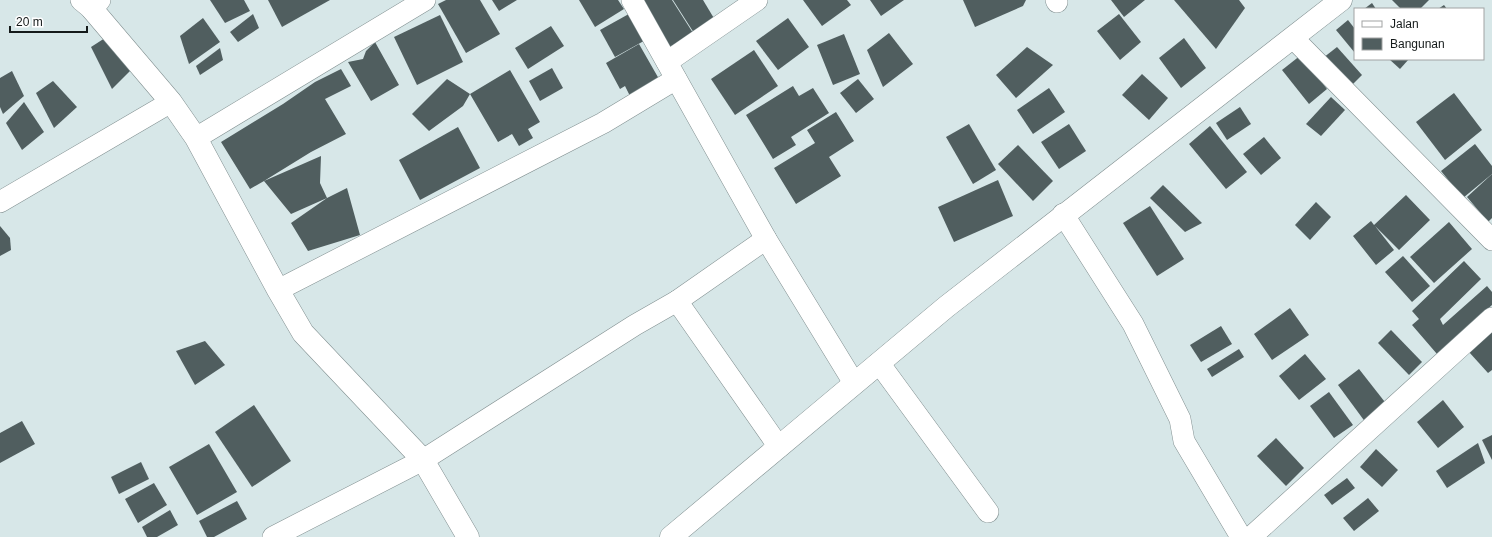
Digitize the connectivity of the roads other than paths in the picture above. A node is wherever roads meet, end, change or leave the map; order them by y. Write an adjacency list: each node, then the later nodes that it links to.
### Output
1 (632, 0): 7 (street)
2 (757, 0): 7 (street)
3 (1341, 0): 6 (street)
4 (417, 2): 9 (street)
5 (91, 3): 8 (street)
6 (1294, 38): 11 (street); 13 (street)
7 (671, 70): 12 (street); 14 (street)
8 (171, 102): 9 (street); 10 (street)
9 (196, 138): 14 (street)
10 (0, 202)
11 (1063, 214): 17 (street); 25 (street)
12 (766, 239): 15 (street); 18 (street)
13 (1492, 240)
14 (278, 290): 20 (street)
15 (677, 301): 19 (street); 20 (street)
16 (1492, 318): 26 (street)
17 (879, 363): 18 (street); 21 (street)
18 (854, 383): 19 (street)
19 (779, 447): 24 (street)
20 (423, 460): 22 (street); 23 (street)
21 (988, 512)
22 (273, 537)
23 (468, 537)
24 (671, 537)
25 (1241, 537)
26 (1251, 537)

